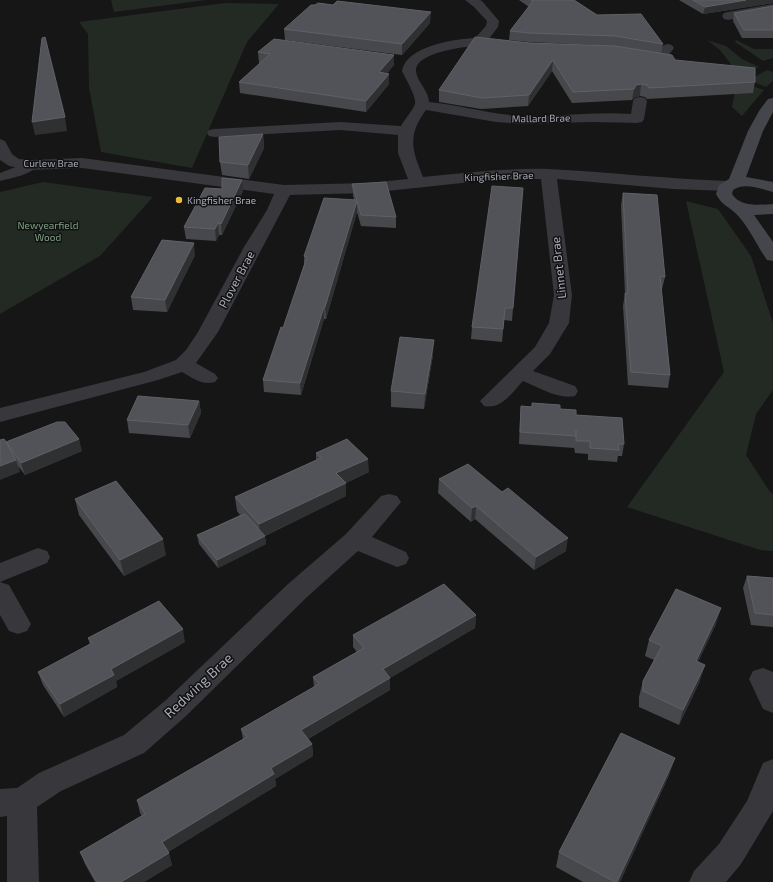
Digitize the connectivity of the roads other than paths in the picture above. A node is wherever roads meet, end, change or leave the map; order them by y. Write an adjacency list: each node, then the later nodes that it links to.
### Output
1 (742, 0): 3 (street)
2 (480, 2): 5 (street)
3 (767, 9): 4 (street)
4 (728, 16)
5 (479, 42): 6 (street); 10 (street)
6 (516, 47)
7 (644, 55): 9 (street)
8 (397, 60): 10 (street)
9 (674, 61)
10 (412, 62): 13 (street)
11 (640, 101): 15 (street)
12 (773, 102): 20 (street)
13 (422, 105): 15 (street, Mallard Brae); 17 (street)
14 (266, 113): 16 (street)
15 (637, 119): 19 (street)
16 (268, 129): 17 (street); 18 (street)
17 (406, 131): 26 (street)
18 (214, 133)
19 (635, 134)
20 (751, 141): 27 (street); 28 (street)
21 (0, 144): 22 (street, Curlew Brae)
22 (31, 165): 23 (street, Curlew Brae); 25 (lane)
23 (111, 166): 29 (street, Kingfisher Brae)
24 (548, 174): 26 (street, Kingfisher Brae); 28 (street, Kingfisher Brae); 34 (street, Linnet Brae)
25 (0, 177)
26 (417, 182): 29 (street, Kingfisher Brae)
27 (773, 187): 28 (street)
28 (730, 188): 30 (street)
29 (284, 190): 33 (street, Plover Brae)
30 (739, 207): 31 (street); 32 (street)
31 (773, 210): 32 (street)
32 (771, 252)
33 (183, 364): 35 (street); 38 (street, Plover Brae)
34 (520, 373): 36 (street); 37 (street, Linnet Brae)
35 (208, 378)
36 (568, 391)
37 (491, 401)
38 (0, 415)
39 (389, 502): 40 (street, Redwing Brae)
40 (355, 540): 42 (street); 47 (street, Redwing Brae)
41 (38, 557): 43 (street)
42 (396, 558)
43 (0, 573)
44 (0, 592): 45 (street)
45 (18, 624)
46 (773, 772): 49 (street)
47 (11, 802): 48 (street, Redwing Brae)
48 (23, 882)
49 (705, 882)

